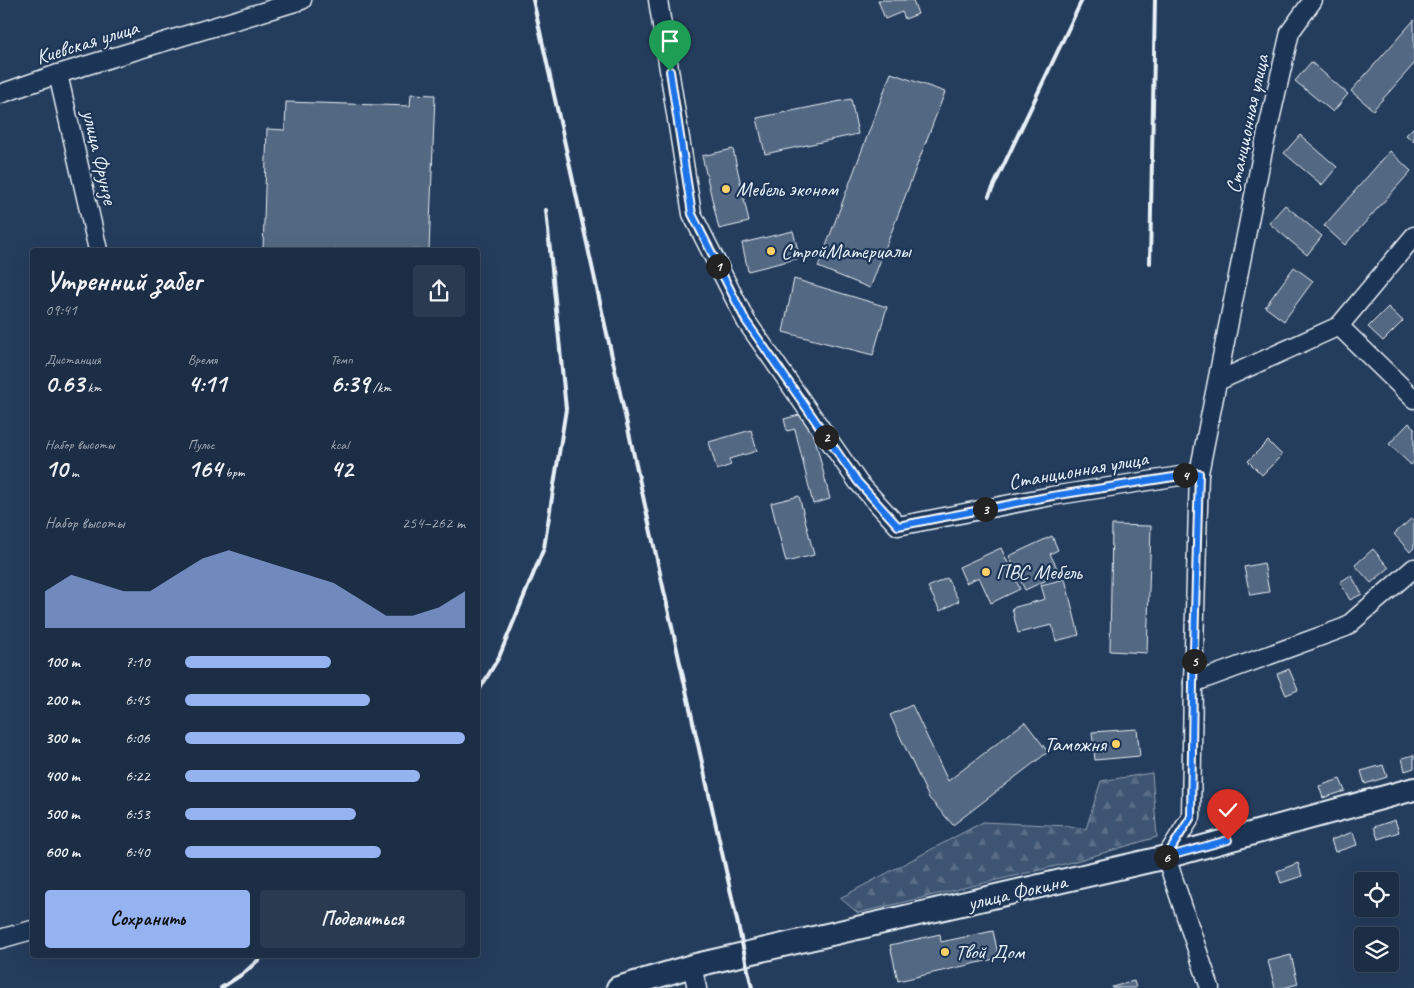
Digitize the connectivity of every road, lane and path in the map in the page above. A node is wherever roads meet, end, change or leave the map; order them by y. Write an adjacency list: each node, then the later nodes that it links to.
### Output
1 (302, 0): 4 (street, Киевская улица)
2 (658, 0): 11 (street, Станционная улица)
3 (1313, 0): 9 (street, Станционная улица)
4 (58, 74): 5 (street, Киевская улица); 7 (street, улица Фрунзе)
5 (0, 94)
6 (1414, 236): 8 (street)
7 (98, 248)
8 (1339, 326): 9 (street); 10 (street)
9 (1218, 381): 11 (street, Станционная улица)
10 (1414, 399)
11 (1199, 473): 13 (street, Станционная улица)
12 (1414, 568): 13 (street)
13 (1193, 683): 15 (street, Станционная улица)
14 (1414, 789): 15 (main road, улица Фокина)
15 (1166, 857): 18 (main road, улица Фокина); 19 (street)
16 (30, 930): 17 (street)
17 (0, 938)
18 (692, 966): 20 (main road, улица Фокина); 21 (street)
19 (1208, 987)
20 (618, 988)
21 (697, 988)

